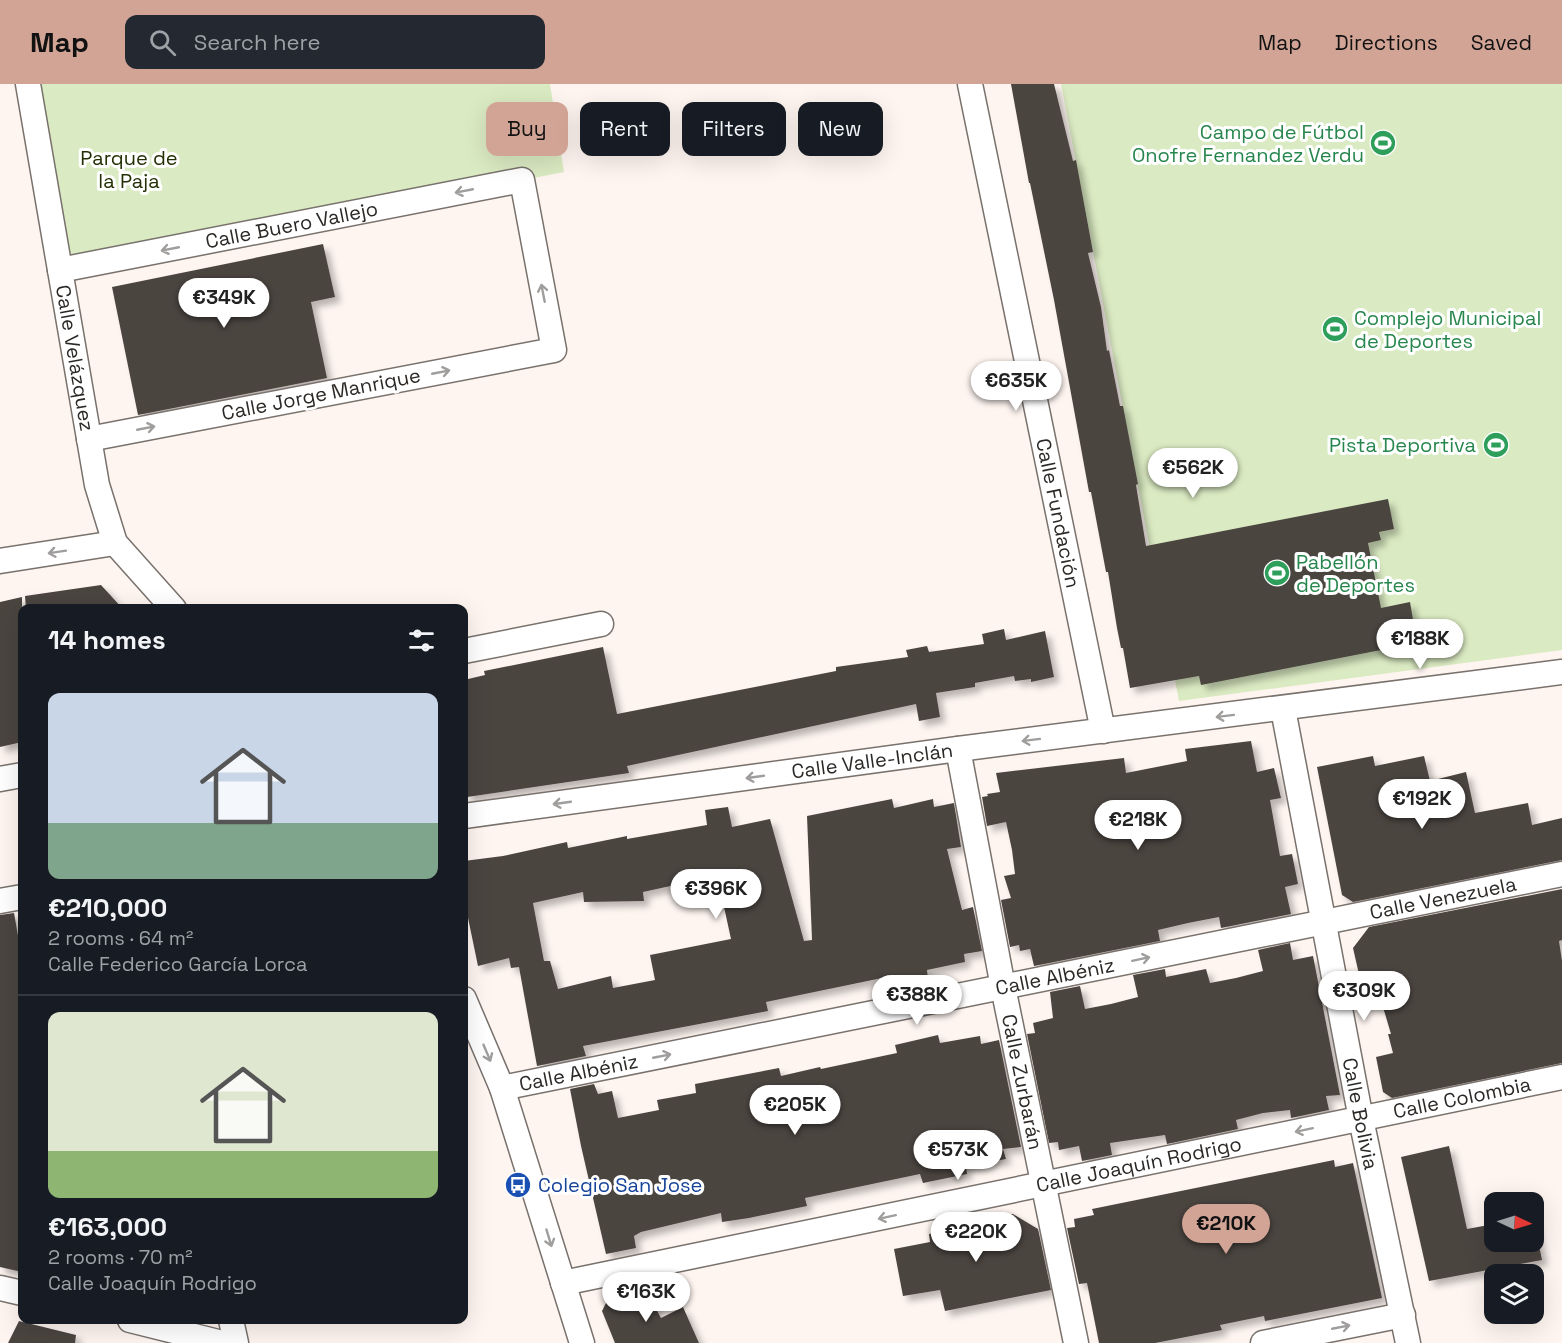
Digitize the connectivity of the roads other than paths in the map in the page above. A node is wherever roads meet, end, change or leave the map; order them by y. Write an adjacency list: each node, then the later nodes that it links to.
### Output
1 (27, 84): 3 (street, Calle Velázquez)
2 (970, 84): 13 (street, Calle Fundación)
3 (60, 270): 4 (street, Calle Buero Vallejo, one-way to 3); 5 (street, Calle Velázquez)
4 (554, 350): 5 (street, Calle Jorge Manrique, one-way to 4)
5 (89, 439): 6 (street, Calle Velázquez)
6 (115, 543): 7 (street, one-way to 7); 8 (street, Calle Velázquez)
7 (0, 561)
8 (170, 604)
9 (600, 624): 10 (street)
10 (468, 650)
11 (1562, 672): 12 (street, Calle Valle-Inclán)
12 (1283, 709): 13 (street, Calle Valle-Inclán, one-way to 13); 21 (street, Calle Bolivia)
13 (1103, 731): 14 (street, Calle Valle-Inclán, one-way to 14)
14 (958, 749): 17 (street, Calle Valle-Inclán, one-way to 17); 22 (street, Calle Zurbarán)
15 (18, 776): 16 (street)
16 (0, 779)
17 (468, 815)
18 (1562, 874): 21 (street, Calle Venezuela)
19 (18, 898): 20 (street)
20 (0, 901)
21 (1324, 921): 22 (street, Calle Albéniz, one-way to 21); 26 (street, Calle Bolivia)
22 (1003, 987): 25 (street, Calle Albéniz, one-way to 22); 27 (street, Calle Zurbarán)
23 (468, 1008): 25 (street, one-way to 25)
24 (1562, 1077): 26 (street, Calle Colombia)
25 (502, 1088): 28 (street, one-way to 28)
26 (1361, 1119): 27 (street, Calle Joaquín Rodrigo, one-way to 27); 31 (street, Calle Bolivia)
27 (1043, 1184): 28 (street, Calle Joaquín Rodrigo, one-way to 28); 37 (street, Calle Zurbarán)
28 (563, 1283): 36 (street)
29 (0, 1288): 30 (street)
30 (18, 1292)
31 (1403, 1314): 38 (street, one-way to 31); 39 (street, Calle Bolivia)
32 (146, 1324): 34 (street)
33 (232, 1324): 35 (street)
34 (222, 1343)
35 (236, 1343)
36 (582, 1343)
37 (1076, 1343)
38 (1263, 1343)
39 (1408, 1343)

